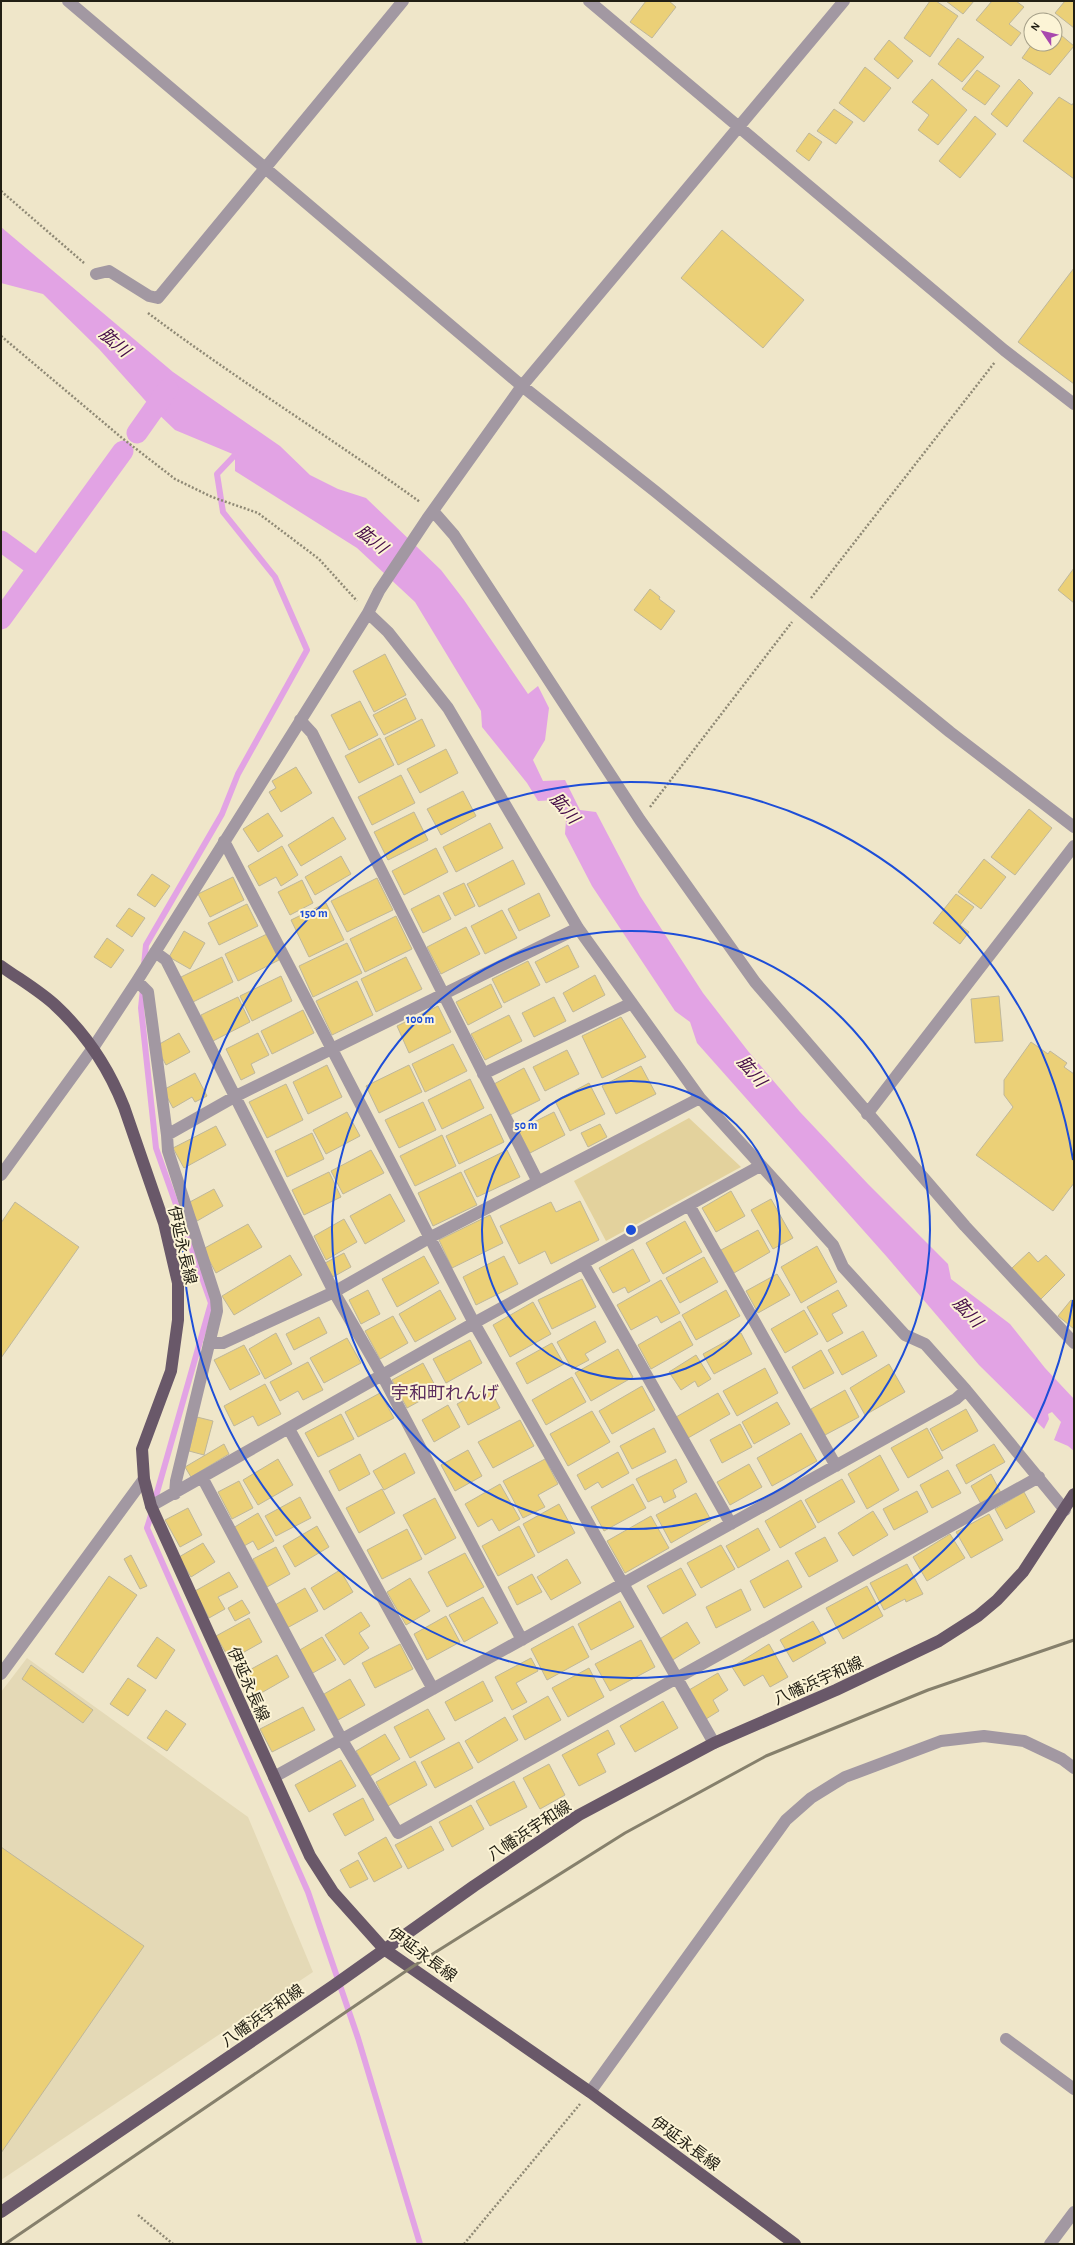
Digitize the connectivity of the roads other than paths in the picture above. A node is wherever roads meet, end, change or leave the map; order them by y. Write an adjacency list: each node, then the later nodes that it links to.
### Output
1 (68, 1): 6 (street)
2 (403, 1): 6 (street)
3 (589, 1): 5 (street)
4 (844, 1): 5 (street)
5 (738, 127): 8 (street); 9 (street)
6 (265, 167): 7 (street); 8 (street)
7 (96, 274)
8 (522, 386): 10 (street); 13 (street)
9 (1074, 404)
10 (430, 515): 11 (street); 27 (street)
11 (368, 613): 12 (street); 16 (street)
12 (300, 720): 14 (street); 20 (street)
13 (1074, 827)
14 (224, 841): 17 (street); 23 (street)
15 (1074, 846): 27 (street)
16 (578, 928): 20 (street); 21 (street)
17 (155, 952): 19 (street); 25 (street)
18 (1, 966): 22 (main road, 伊延永長線)
19 (137, 980): 22 (street); 28 (street)
20 (443, 994): 23 (street); 24 (street)
21 (632, 1002): 24 (street); 26 (street)
22 (93, 1048): 30 (street); 44 (main road, 伊延永長線)
23 (332, 1048): 25 (street); 33 (street)
24 (483, 1074): 31 (street)
25 (236, 1096): 28 (street); 35 (street)
26 (700, 1098): 29 (street); 31 (street)
27 (867, 1114): 38 (street)
28 (167, 1135): 37 (street)
29 (760, 1166): 32 (street); 40 (street)
30 (1, 1175)
31 (538, 1182): 33 (street)
32 (688, 1205): 34 (street); 42 (street)
33 (429, 1238): 35 (street); 36 (street)
34 (583, 1263): 36 (street); 50 (street)
35 (334, 1292): 37 (street); 39 (street)
36 (474, 1323): 39 (street); 51 (street)
37 (209, 1343): 46 (street)
38 (1074, 1343)
39 (382, 1375): 41 (street); 52 (street)
40 (966, 1390): 42 (street); 43 (street)
41 (289, 1429): 45 (street); 55 (street)
42 (836, 1466): 50 (street)
43 (1039, 1477): 49 (street); 54 (street)
44 (144, 1479): 48 (main road, 伊延永長線); 53 (street)
45 (202, 1479): 46 (street); 56 (street)
46 (175, 1494): 48 (street)
47 (1074, 1494): 49 (main road, 八幡浜宇和線)
48 (151, 1506): 59 (main road, 伊延永長線)
49 (1065, 1510): 57 (main road, 八幡浜宇和線)
50 (731, 1524): 51 (street)
51 (622, 1585): 52 (street); 54 (street)
52 (522, 1640): 55 (street)
53 (1, 1674)
54 (676, 1678): 56 (street); 57 (street)
55 (433, 1689): 56 (street)
56 (342, 1740): 59 (street)
57 (714, 1743): 60 (main road, 八幡浜宇和線)
58 (1074, 1768): 63 (street)
59 (274, 1777): 60 (main road, 伊延永長線)
60 (384, 1949): 63 (main road, 伊延永長線); 64 (main road, 八幡浜宇和線)
61 (1006, 2039): 62 (street)
62 (1074, 2089)
63 (590, 2092): 66 (main road, 伊延永長線)
64 (1, 2212)
65 (1074, 2212): 67 (street)
66 (795, 2244)
67 (1050, 2244)

